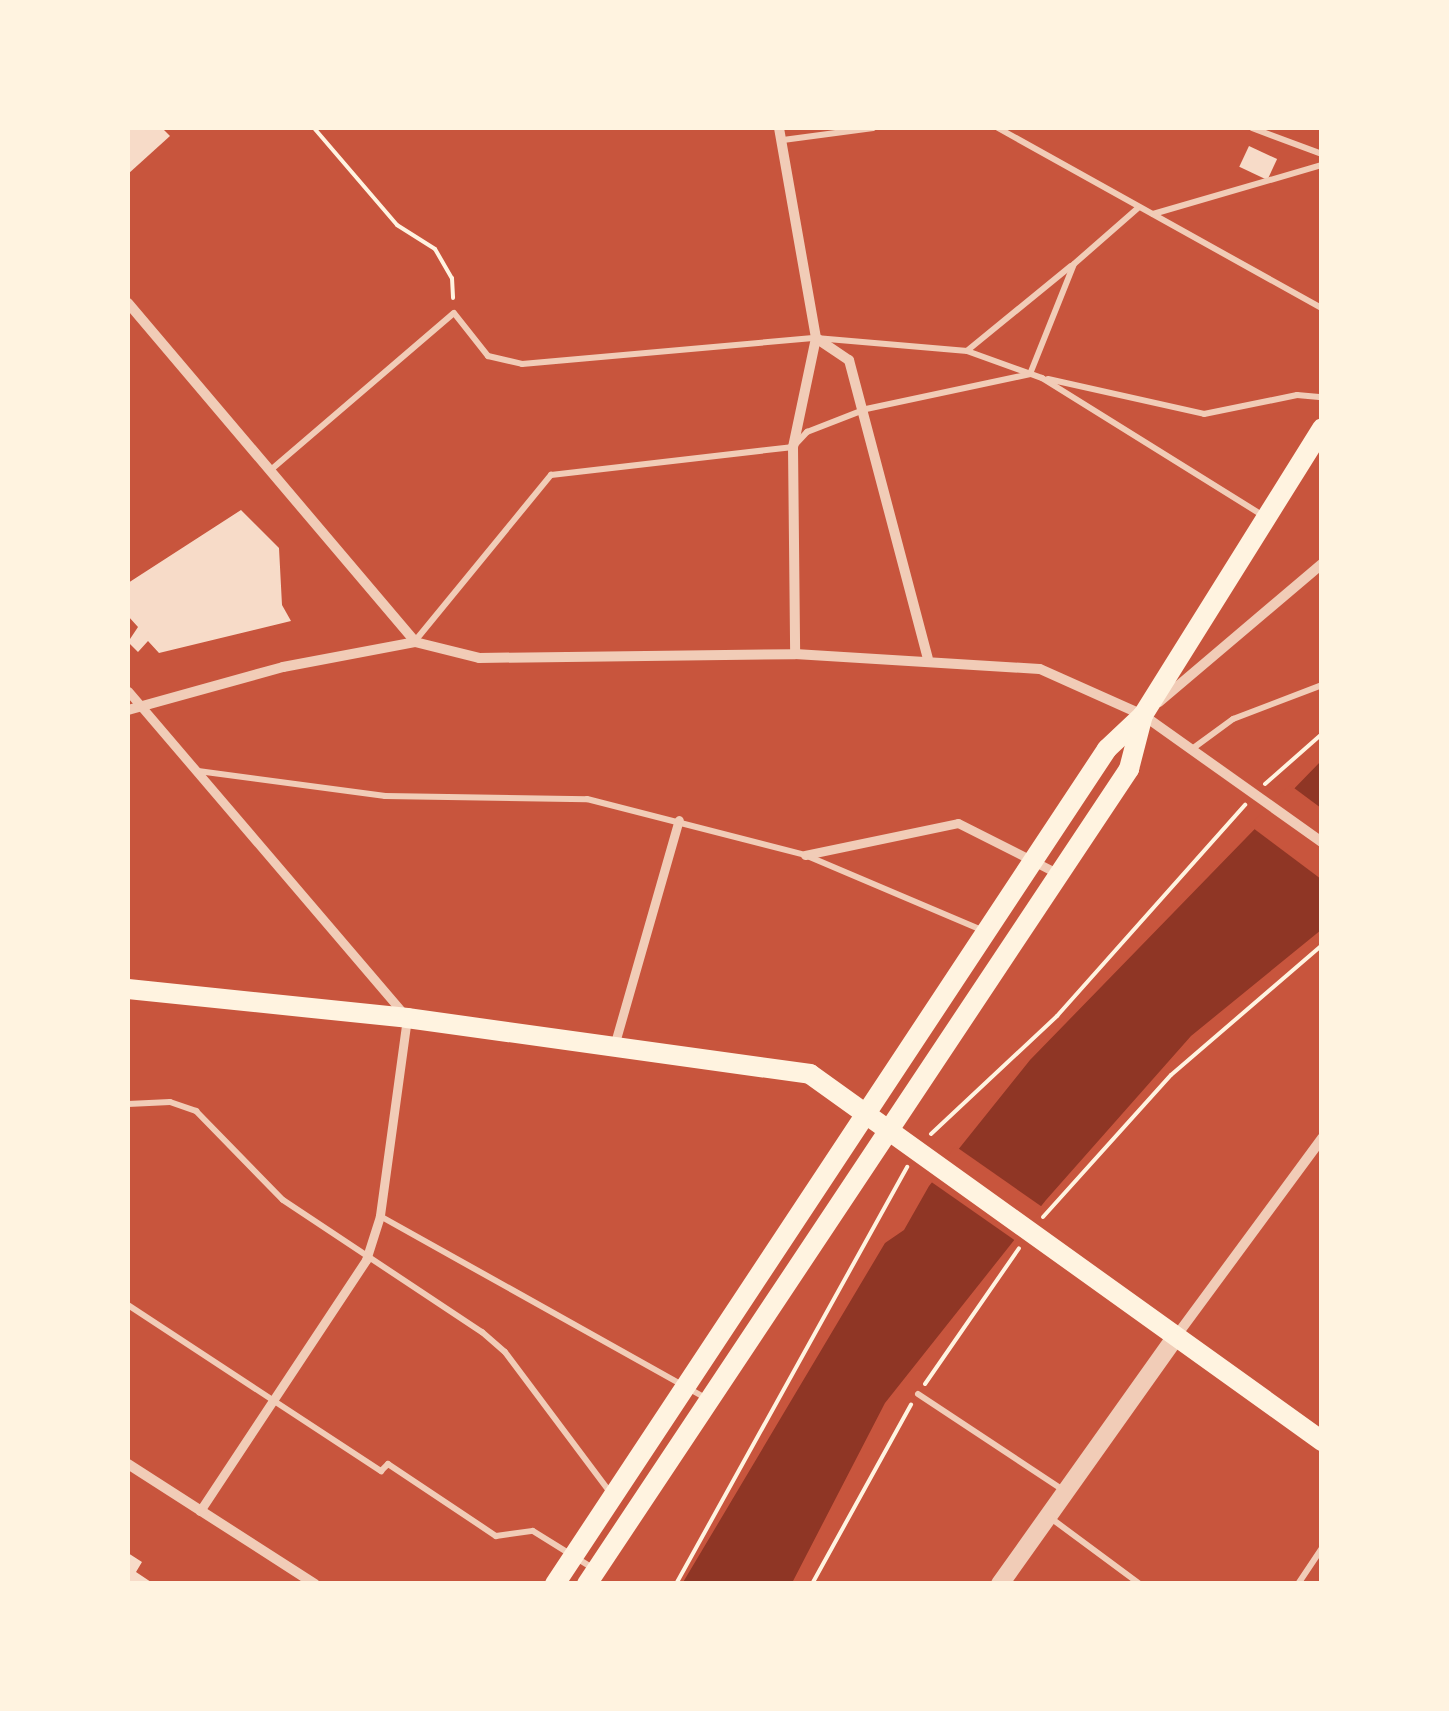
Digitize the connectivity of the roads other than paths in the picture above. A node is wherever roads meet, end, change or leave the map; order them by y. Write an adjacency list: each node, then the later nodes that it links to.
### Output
1 (779, 128): 5 (street)
2 (874, 128): 5 (lane)
3 (998, 128): 8 (lane)
4 (1252, 128): 6 (lane)
5 (783, 140): 13 (street)
6 (1322, 154)
7 (1322, 166): 9 (lane)
8 (1138, 208): 9 (lane); 10 (lane)
9 (1152, 214): 12 (lane)
10 (1074, 264): 14 (lane); 15 (lane)
11 (128, 303): 21 (street)
12 (1322, 308)
13 (816, 338): 14 (lane); 18 (street); 20 (street); 21 (lane)
14 (967, 351): 15 (lane)
15 (1030, 374): 16 (lane); 18 (lane)
16 (1042, 378): 17 (lane); 22 (lane)
17 (1322, 397)
18 (866, 409): 20 (lane); 26 (street)
19 (1322, 428): 22 (main road)
20 (793, 447): 24 (lane); 25 (street)
21 (273, 468): 24 (street)
22 (1265, 516): 31 (main road)
23 (1322, 564): 31 (street)
24 (415, 642): 25 (street); 29 (street)
25 (795, 654): 26 (street)
26 (928, 658): 31 (street)
27 (1322, 685): 32 (lane)
28 (128, 691): 29 (street)
29 (141, 702): 30 (street); 33 (street)
30 (128, 710)
31 (1143, 716): 32 (street); 37 (main road); 38 (main road)
32 (1191, 749): 35 (street)
33 (194, 770): 34 (lane); 41 (street)
34 (679, 820): 36 (lane); 42 (street)
35 (1322, 842)
36 (806, 855): 37 (street); 39 (lane)
37 (1036, 858): 38 (street); 39 (main road)
38 (1055, 872): 45 (main road)
39 (987, 933): 44 (main road)
40 (128, 989): 41 (main road)
41 (407, 1018): 42 (main road); 47 (street)
42 (614, 1046): 44 (main road)
43 (128, 1104): 48 (lane)
44 (866, 1116): 45 (main road); 51 (main road)
45 (890, 1130): 50 (main road); 53 (main road)
46 (1322, 1138): 50 (street)
47 (380, 1216): 48 (street); 51 (lane)
48 (366, 1260): 54 (street); 58 (lane)
49 (128, 1305): 54 (lane)
50 (1177, 1335): 55 (main road); 57 (street)
51 (686, 1387): 53 (lane); 58 (main road)
52 (918, 1394): 57 (lane)
53 (706, 1398): 59 (main road)
54 (276, 1404): 60 (street); 63 (lane)
55 (1322, 1440)
56 (128, 1464): 60 (street)
57 (1068, 1493): 61 (street)
58 (610, 1494): 59 (lane); 63 (main road)
59 (634, 1509): 64 (main road)
60 (200, 1510): 65 (street)
61 (1050, 1518): 67 (street); 68 (lane)
62 (1322, 1548): 69 (lane)
63 (570, 1554): 64 (lane); 66 (main road)
64 (591, 1576)
65 (315, 1584)
66 (554, 1584)
67 (1000, 1584)
68 (1140, 1584)
69 (1298, 1584)

